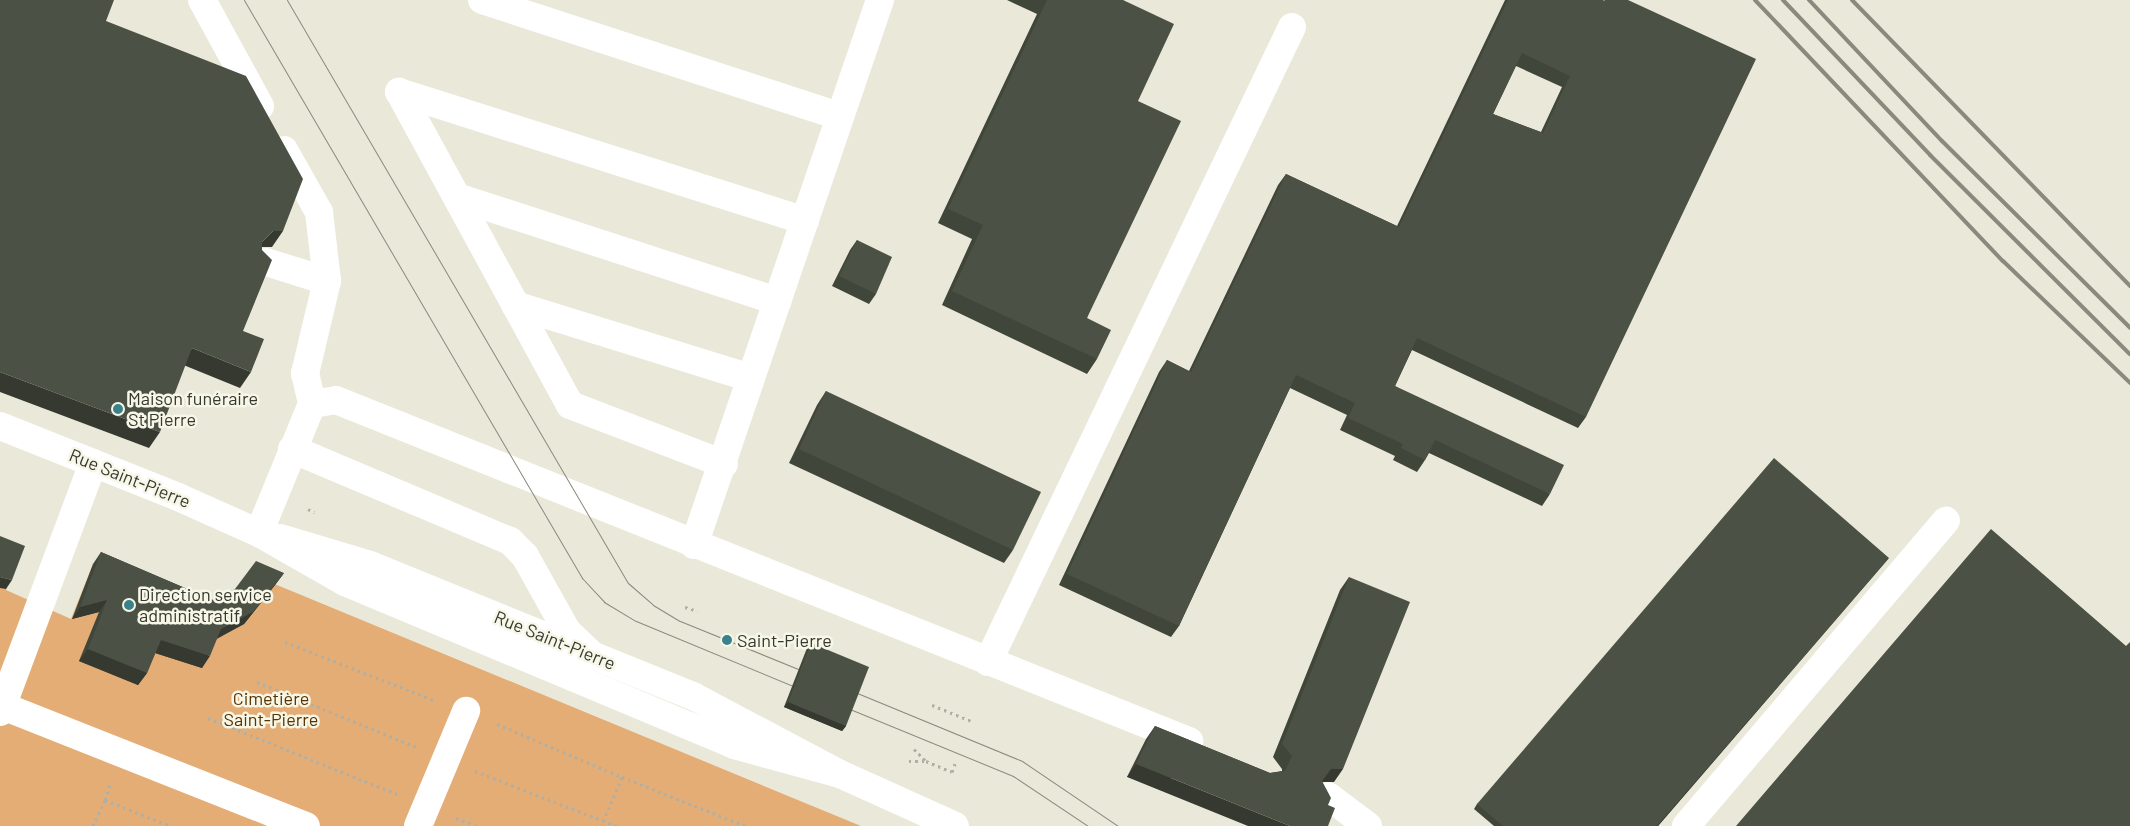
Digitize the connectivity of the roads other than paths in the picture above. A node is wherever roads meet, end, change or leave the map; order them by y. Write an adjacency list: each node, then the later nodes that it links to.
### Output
1 (202, 0): 9 (main road)
2 (482, 0): 5 (main road)
3 (880, 0): 5 (main road)
4 (1292, 27): 22 (main road)
5 (840, 116): 7 (main road)
6 (457, 197): 7 (main road); 10 (main road); 11 (main road)
7 (805, 221): 10 (main road)
8 (266, 262): 9 (main road)
9 (327, 281): 13 (main road)
10 (778, 301): 12 (main road)
11 (515, 305): 12 (main road); 17 (main road)
12 (751, 378): 17 (main road)
13 (312, 404): 15 (main road); 20 (main road)
14 (0, 426): 16 (main road, Rue Saint-Pierre)
15 (292, 449): 19 (main road); 21 (main road)
16 (93, 463): 19 (main road, Rue Saint-Pierre); 23 (main road)
17 (724, 464): 20 (main road)
18 (1946, 521): 32 (main road)
19 (259, 533): 21 (main road, Rue Saint-Pierre); 26 (main road, Rue Saint-Pierre)
20 (694, 545): 22 (main road)
21 (591, 654): 26 (main road, Rue Saint-Pierre)
22 (988, 662): 25 (main road)
23 (1, 708): 29 (main road)
24 (466, 712): 28 (main road)
25 (1217, 751)
26 (840, 774): 30 (main road, Rue Saint-Pierre)
27 (1328, 796): 31 (main road)
28 (422, 816)
29 (306, 826)
30 (955, 826)
31 (1368, 826)
32 (1686, 826)

